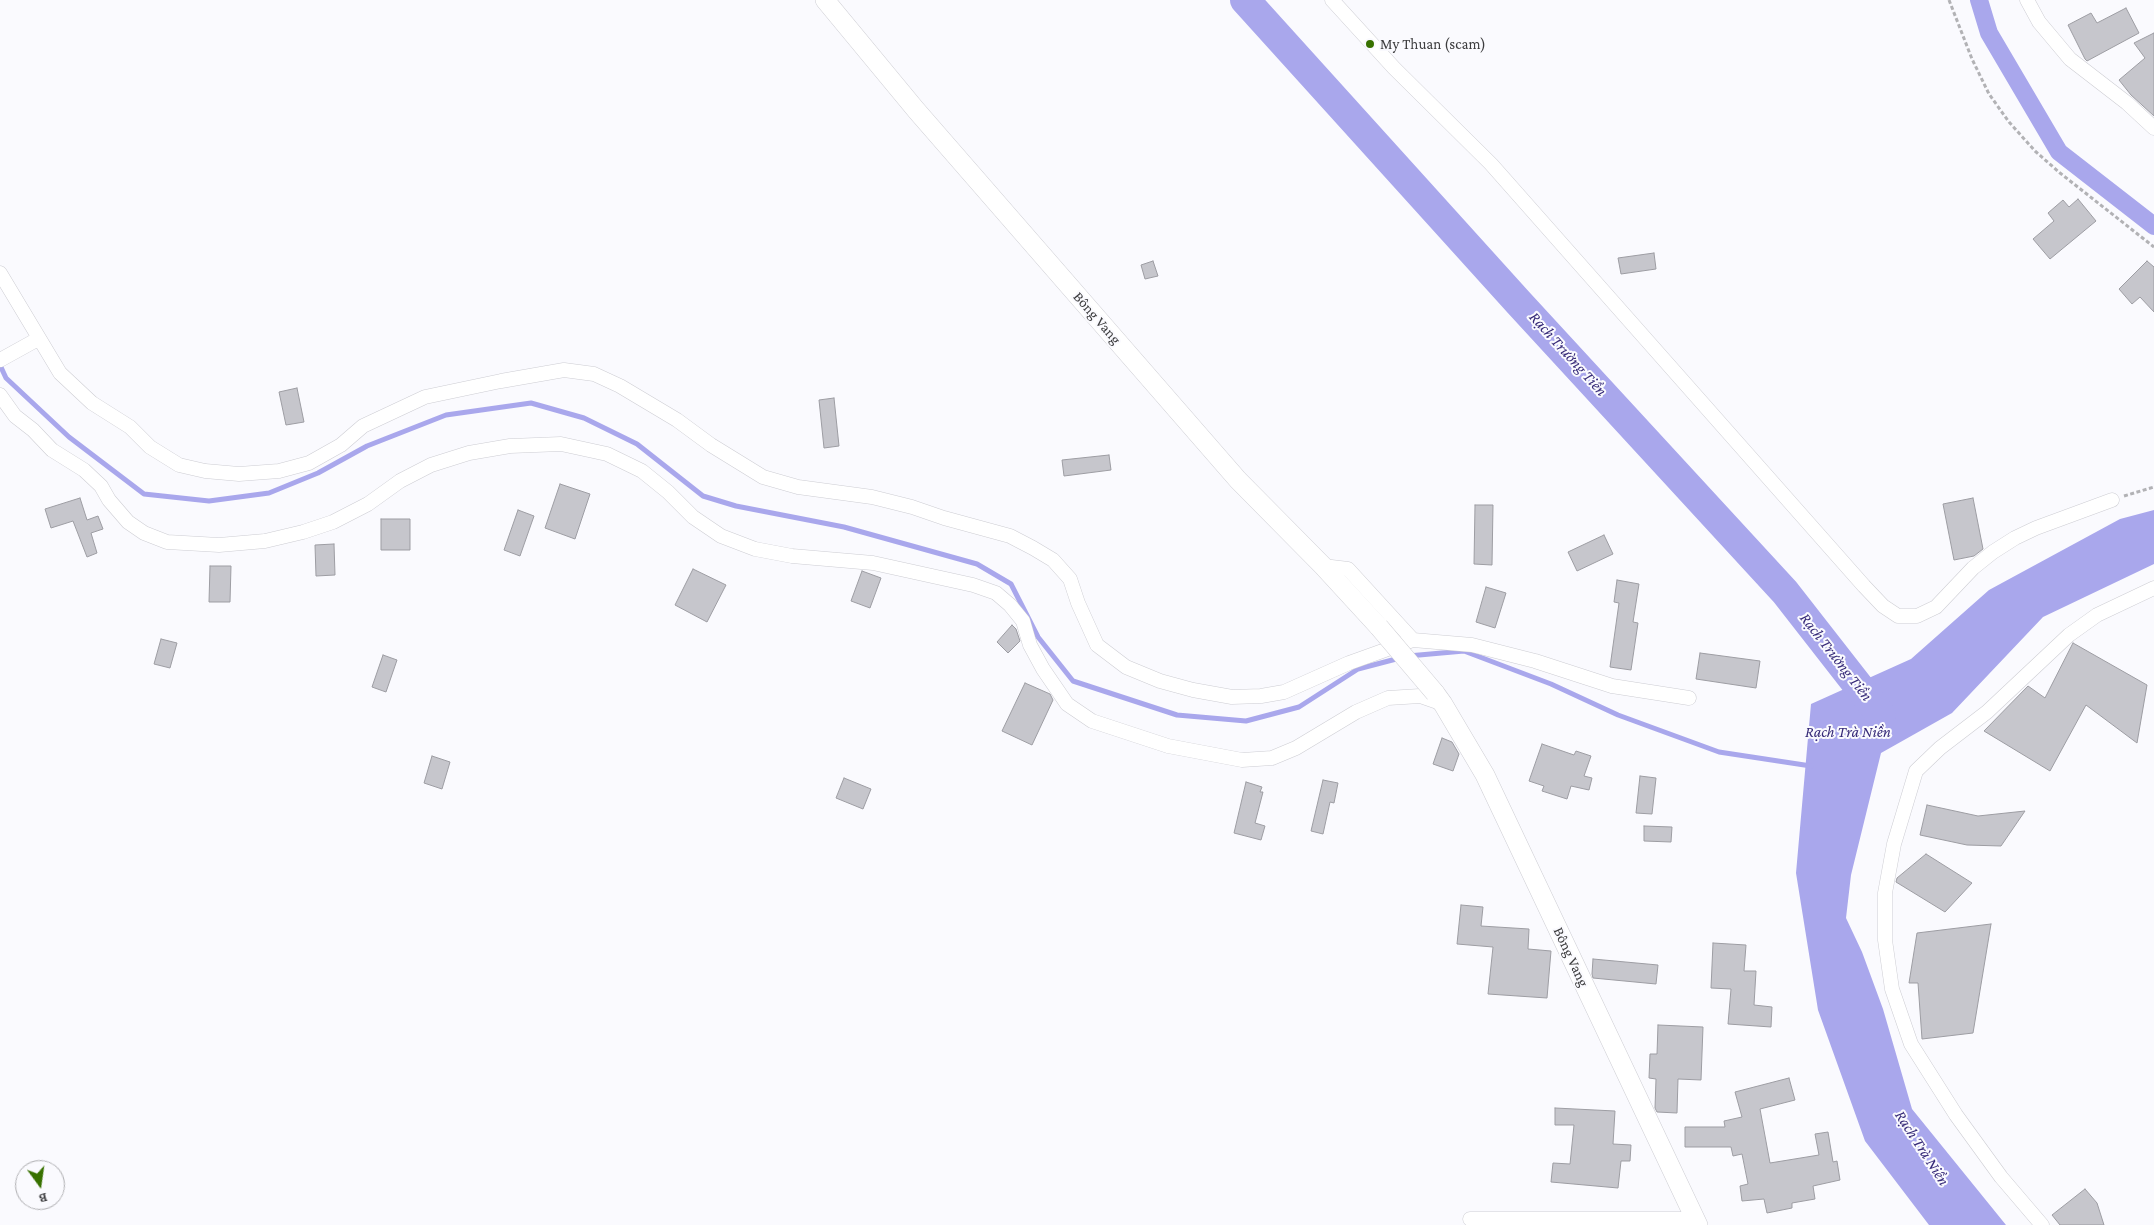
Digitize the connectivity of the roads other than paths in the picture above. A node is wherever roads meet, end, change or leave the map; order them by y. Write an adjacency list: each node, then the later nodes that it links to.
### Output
1 (825, 0): 10 (street, Bông Vang)
2 (1332, 0): 9 (street)
3 (2027, 0): 4 (street)
4 (2154, 128)
5 (0, 273): 6 (street)
6 (34, 341): 7 (street); 12 (street)
7 (0, 360)
8 (0, 396): 13 (street)
9 (2112, 500)
10 (1323, 566): 12 (street); 13 (street, Bông Vang, bridge)
11 (2154, 588): 17 (street)
12 (1414, 640): 14 (street)
13 (1439, 698): 16 (street, Bông Vang)
14 (1689, 698)
15 (1470, 1219): 16 (street)
16 (1697, 1222)
17 (2042, 1225)

